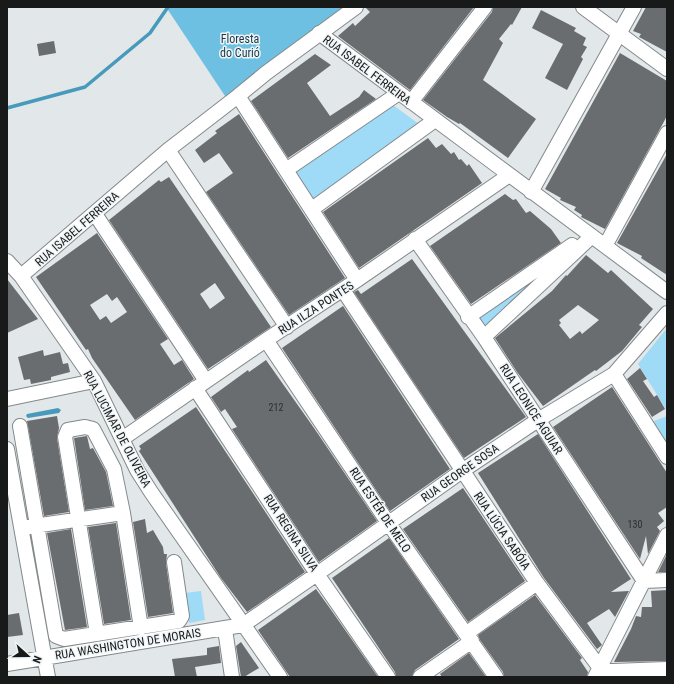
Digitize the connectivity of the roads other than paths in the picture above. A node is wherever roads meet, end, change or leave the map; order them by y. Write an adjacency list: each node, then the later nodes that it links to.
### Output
1 (356, 7): 5 (street)
2 (485, 7): 10 (street)
3 (583, 7): 6 (street)
4 (634, 7): 6 (street)
5 (319, 33): 8 (street, RUA ISABEL FERREIRA); 9 (street, RUA ISABEL FERREIRA)
6 (619, 35): 7 (street); 16 (street)
7 (667, 69)
8 (399, 93): 10 (street, RUA ISABEL FERREIRA); 14 (street)
9 (238, 96): 13 (street, RUA ISABEL FERREIRA); 14 (street)
10 (411, 102): 11 (street, RUA ISABEL FERREIRA)
11 (436, 120): 15 (street, RUA ISABEL FERREIRA); 17 (street)
12 (667, 133): 21 (street)
13 (168, 150): 18 (street, RUA ISABEL FERREIRA); 29 (street)
14 (286, 170): 17 (street)
15 (508, 176): 16 (street, RUA ISABEL FERREIRA); 20 (street, RUA ILZA PONTES)
16 (531, 192): 19 (street, RUA ISABEL FERREIRA)
17 (312, 209): 24 (street)
18 (95, 214): 23 (street, RUA ISABEL FERREIRA); 34 (street, RUA REGINA SILVA)
19 (589, 235): 21 (street, RUA ISABEL FERREIRA); 28 (street); 30 (street)
20 (415, 239): 24 (street, RUA ILZA PONTES); 28 (street, RUA LEONICE AGUIAR)
21 (605, 246): 26 (street, RUA ISABEL FERREIRA)
22 (7, 261): 23 (street, RUA LUCIMAR DE OLIVEIRA)
23 (21, 276): 33 (street, RUA LUCIMAR DE OLIVEIRA)
24 (357, 280): 25 (street, RUA ILZA PONTES)
25 (343, 290): 29 (street, RUA ILZA PONTES); 41 (street, RUA LÚCIA SABÓIA)
26 (667, 292)
27 (667, 313): 32 (street, RUA GEORGE SOSA)
28 (468, 317): 30 (street, RUA LEONICE AGUIAR)
29 (286, 327): 31 (street, RUA ILZA PONTES)
30 (484, 337): 36 (street, RUA LEONICE AGUIAR)
31 (266, 340): 34 (street, RUA ILZA PONTES); 44 (street, RUA ESTÉR DE MELO)
32 (614, 374): 36 (street, RUA GEORGE SOSA); 40 (street)
33 (94, 381): 35 (street); 38 (street, RUA LUCIMAR DE OLIVEIRA)
34 (201, 385): 38 (street, RUA ILZA PONTES); 49 (street, RUA REGINA SILVA)
35 (7, 399)
36 (538, 420): 41 (street, RUA GEORGE SOSA); 51 (street, RUA LEONICE AGUIAR)
37 (20, 426): 45 (street)
38 (122, 439): 53 (street, RUA LUCIMAR DE OLIVEIRA)
39 (7, 449): 46 (street)
40 (667, 457)
41 (462, 471): 44 (street, RUA GEORGE SOSA); 52 (street, RUA LÚCIA SABÓIA)
42 (123, 514): 43 (street); 43 (street); 54 (street)
43 (79, 518): 45 (street); 56 (street)
44 (389, 524): 49 (street, RUA GEORGE SOSA); 57 (street, RUA ESTÉR DE MELO)
45 (36, 526): 46 (street); 56 (street)
46 (21, 528): 58 (street)
47 (667, 535): 51 (street)
48 (174, 562): 54 (street)
49 (317, 574): 53 (street, RUA GEORGE SOSA); 65 (street, RUA REGINA SILVA)
50 (667, 580): 51 (street)
51 (644, 581): 61 (street)
52 (536, 583): 57 (street); 61 (street, RUA LÚCIA SABÓIA)
53 (244, 625): 55 (street, RUA WASHINGTON DE MORAIS); 64 (street, RUA LUCIMAR DE OLIVEIRA)
54 (141, 628): 56 (street)
55 (225, 628): 58 (street, RUA WASHINGTON DE MORAIS); 63 (street)
56 (97, 634)
57 (470, 637): 66 (street); 67 (street, RUA ESTÉR DE MELO)
58 (44, 658): 59 (street, RUA WASHINGTON DE MORAIS); 62 (street)
59 (7, 664)
60 (667, 669): 61 (street)
61 (597, 672)
62 (48, 677)
63 (232, 677)
64 (280, 677)
65 (388, 677)
66 (420, 677)
67 (496, 677)

